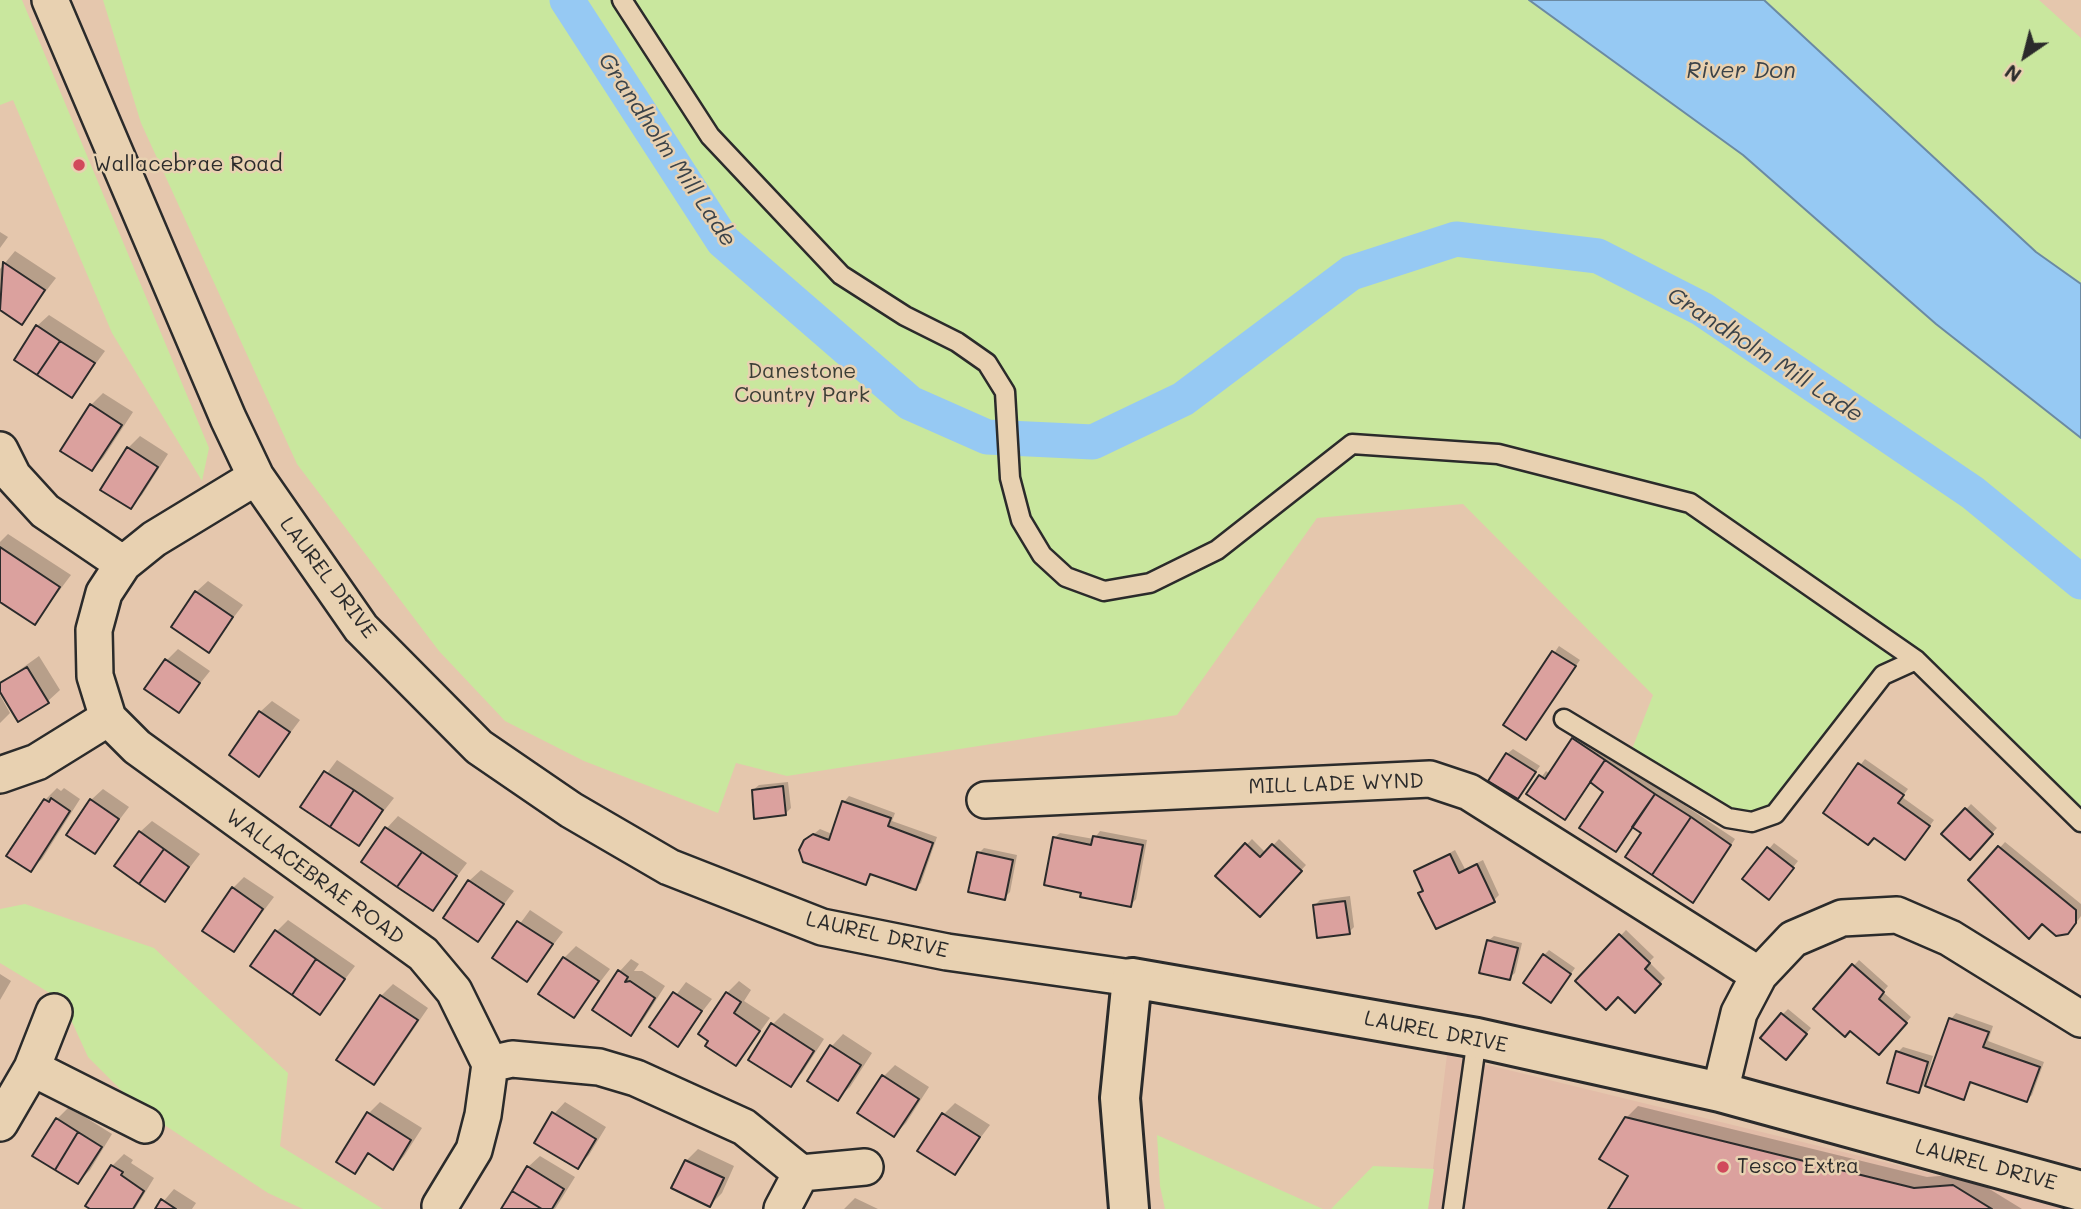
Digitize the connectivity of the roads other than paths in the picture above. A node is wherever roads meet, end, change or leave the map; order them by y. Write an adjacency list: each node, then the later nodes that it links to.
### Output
1 (50, 0): 4 (street, LAUREL DRIVE)
2 (622, 0): 6 (lane)
3 (0, 450): 5 (street)
4 (256, 477): 5 (street); 13 (street, LAUREL DRIVE)
5 (123, 564): 7 (street)
6 (1916, 660): 8 (lane); 11 (lane)
7 (108, 718): 9 (street); 17 (street, WALLACEBRAE ROAD)
8 (1564, 719)
9 (0, 775)
10 (985, 800): 12 (street, MILL LADE WYND)
11 (2081, 822)
12 (1759, 975): 15 (street); 19 (street)
13 (1132, 978): 16 (street, LAUREL DRIVE); 27 (street)
14 (54, 1012): 18 (street)
15 (2081, 1019)
16 (1477, 1038): 19 (street, LAUREL DRIVE); 28 (lane)
17 (490, 1063): 23 (street); 25 (street)
18 (32, 1068): 20 (street); 21 (street)
19 (1720, 1092): 24 (street, LAUREL DRIVE)
20 (0, 1124)
21 (145, 1125)
22 (865, 1167): 23 (street)
23 (801, 1173): 26 (street)
24 (2081, 1191)
25 (440, 1206)
26 (782, 1209)
27 (1129, 1209)
28 (1453, 1209)

